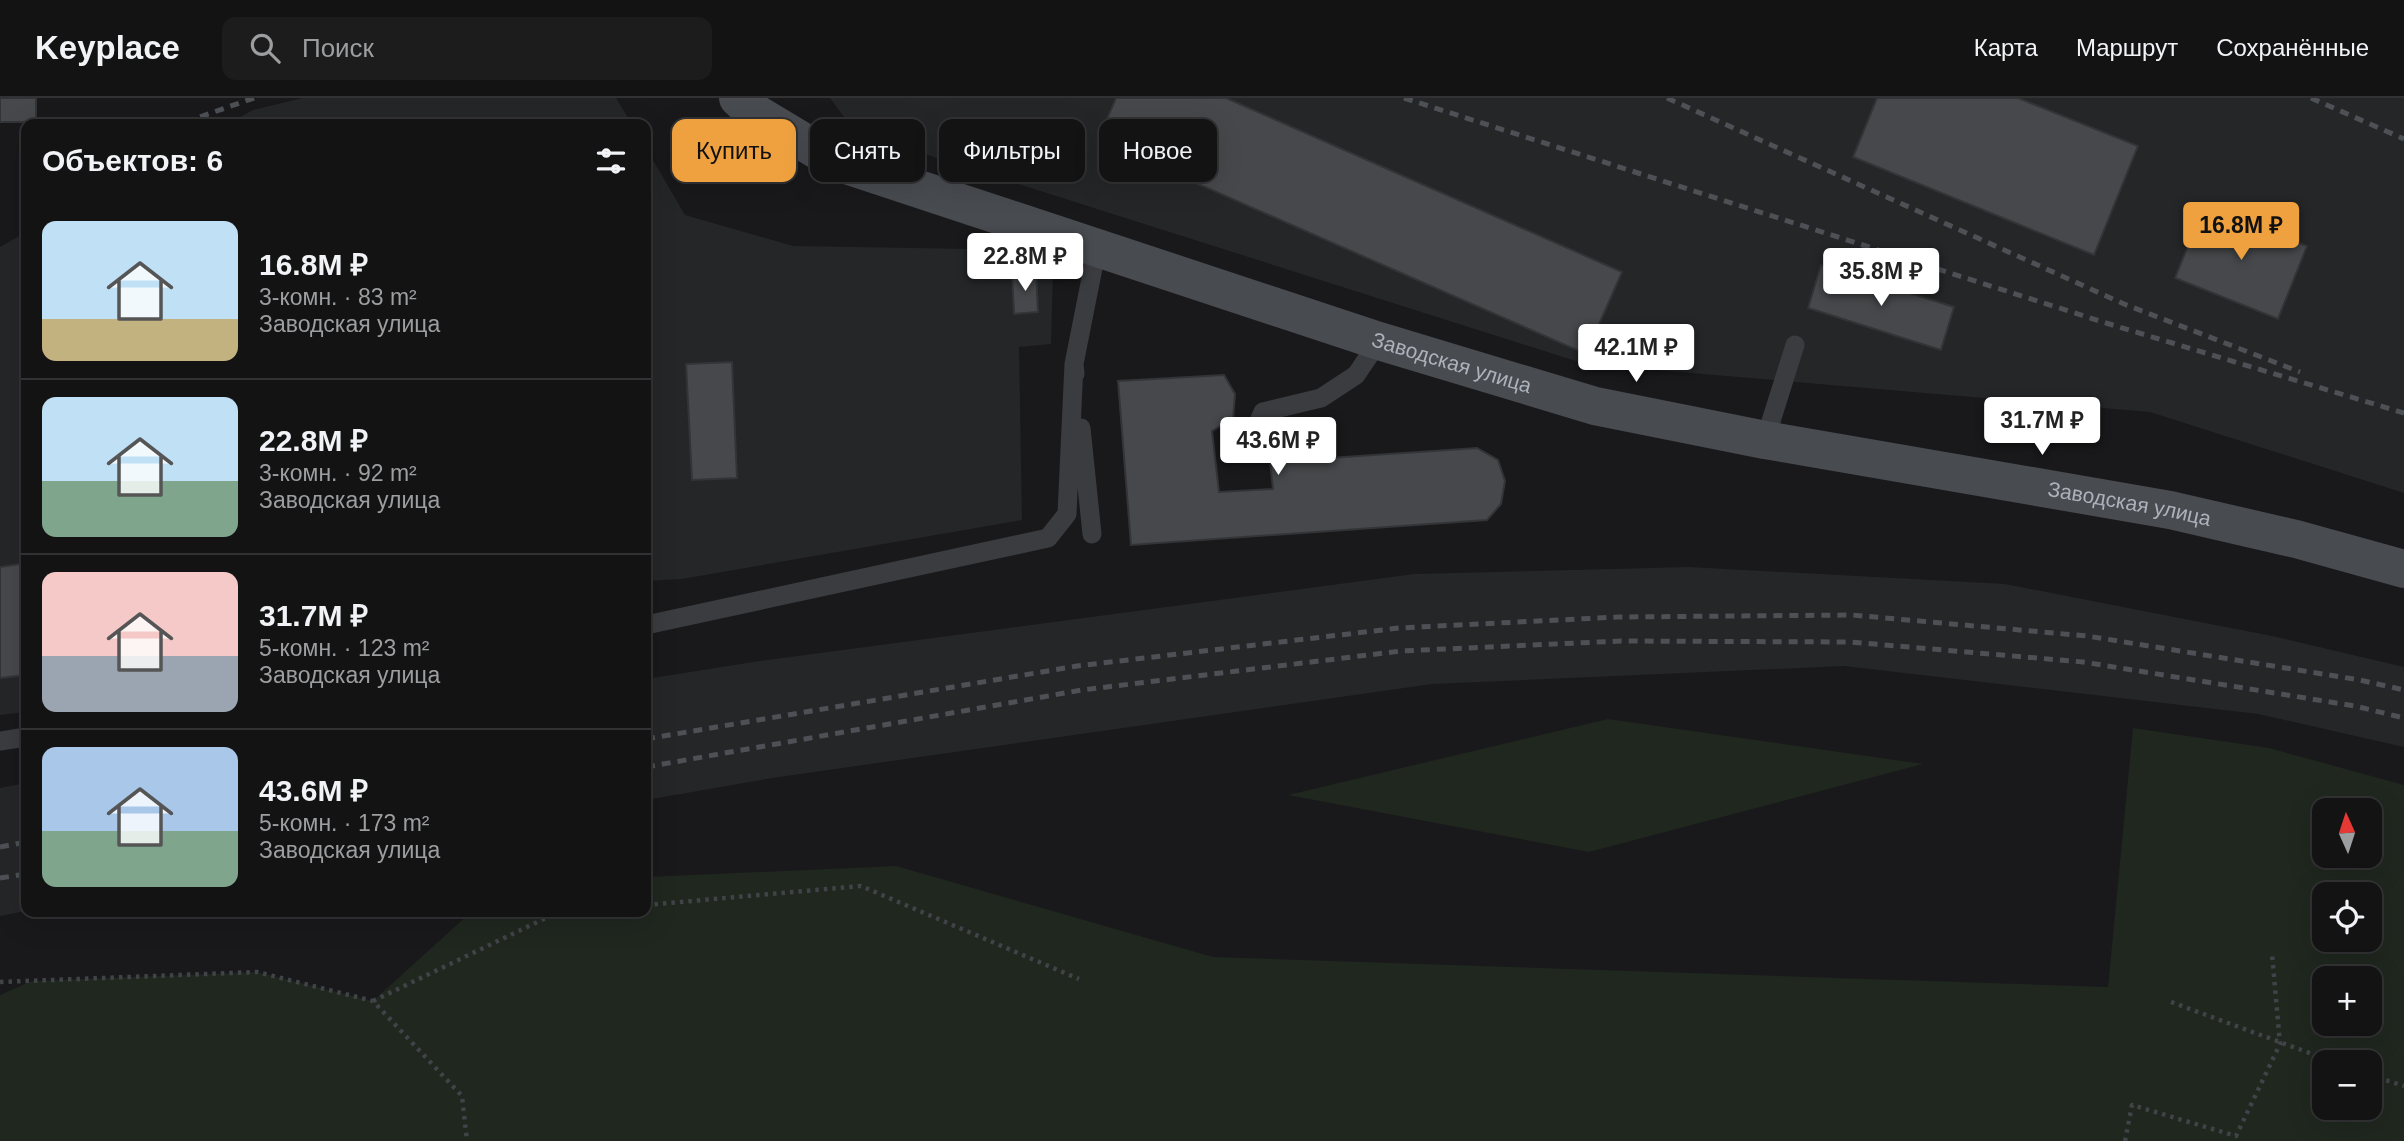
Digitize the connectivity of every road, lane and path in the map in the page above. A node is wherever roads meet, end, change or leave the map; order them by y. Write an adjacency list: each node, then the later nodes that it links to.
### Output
1 (738, 98): 2 (main road, Заводская улица)
2 (1097, 248): 3 (main road, Заводская улица); 5 (lane)
3 (1378, 341): 6 (main road, Заводская улица); 7 (lane)
4 (1795, 345): 6 (lane)
5 (1074, 364): 8 (lane); 10 (lane)
6 (1765, 440): 9 (main road, Заводская улица)
7 (1245, 450)
8 (1092, 534)
9 (2404, 569)
10 (651, 624)
11 (21, 738): 12 (lane)
12 (0, 741)
13 (651, 905): 16 (path)
14 (548, 917): 18 (path)
15 (2272, 954): 20 (path)
16 (1079, 979)
17 (0, 982): 18 (path)
18 (373, 1001): 24 (path)
19 (2171, 1002): 20 (path)
20 (2280, 1044): 21 (path); 25 (path)
21 (2312, 1055)
22 (2382, 1078): 23 (path)
23 (2404, 1086)
24 (467, 1141)
25 (2125, 1141)

